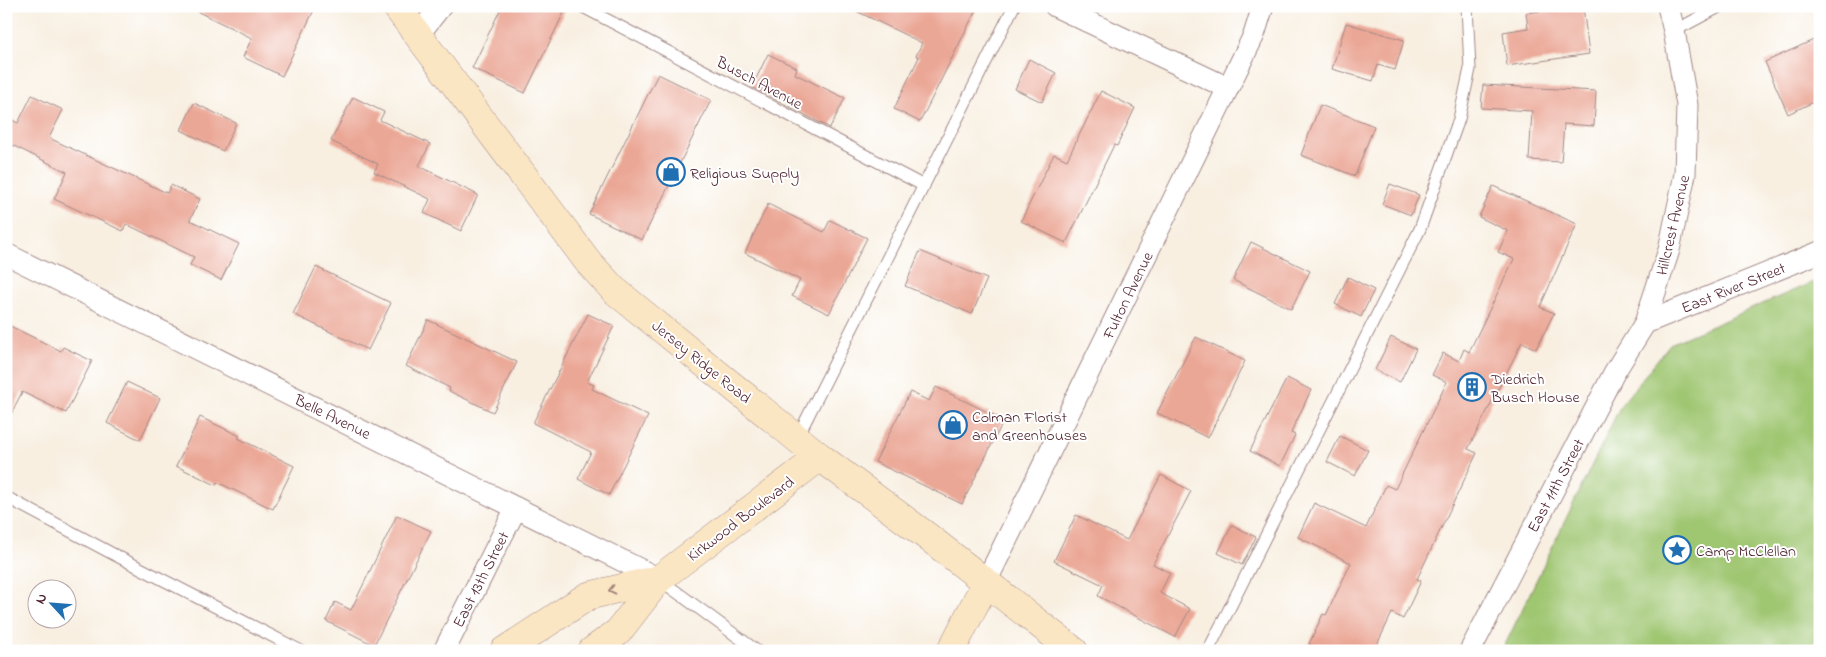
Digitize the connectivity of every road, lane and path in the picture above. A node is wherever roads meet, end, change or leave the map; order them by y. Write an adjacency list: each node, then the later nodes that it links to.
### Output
1 (396, 6): 11 (street, Jersey Ridge Road)
2 (441, 6): 11 (street)
3 (581, 6): 13 (lane, Busch Avenue)
4 (1014, 6): 13 (lane)
5 (1055, 6): 12 (street)
6 (1263, 6): 12 (street, Fulton Avenue)
7 (1467, 6): 30 (lane)
8 (1668, 6): 10 (street, Hillcrest Avenue)
9 (1721, 6): 10 (lane)
10 (1674, 32): 16 (street, Hillcrest Avenue)
11 (418, 35): 17 (street, Jersey Ridge Road)
12 (1228, 88): 22 (street, Fulton Avenue)
13 (924, 186): 17 (lane)
14 (1820, 252): 16 (street, East River Street)
15 (6, 254): 20 (street, Belle Avenue)
16 (1645, 323): 31 (street, East 11th Street)
17 (796, 439): 18 (street, Jersey Ridge Road)
18 (820, 457): 21 (street, Kirkwood Boulevard); 22 (street, Jersey Ridge Road)
19 (6, 497): 23 (lane)
20 (516, 508): 21 (street, Belle Avenue); 24 (street, East 13th Street)
21 (660, 579): 25 (street, Kirkwood Boulevard, one-way to 25); 26 (street, Kirkwood Boulevard); 27 (lane)
22 (986, 582): 28 (street); 29 (street, Jersey Ridge Road)
23 (301, 651)
24 (444, 651)
25 (504, 651)
26 (592, 651)
27 (757, 651)
28 (952, 651)
29 (1074, 651)
30 (1208, 651)
31 (1470, 651)

